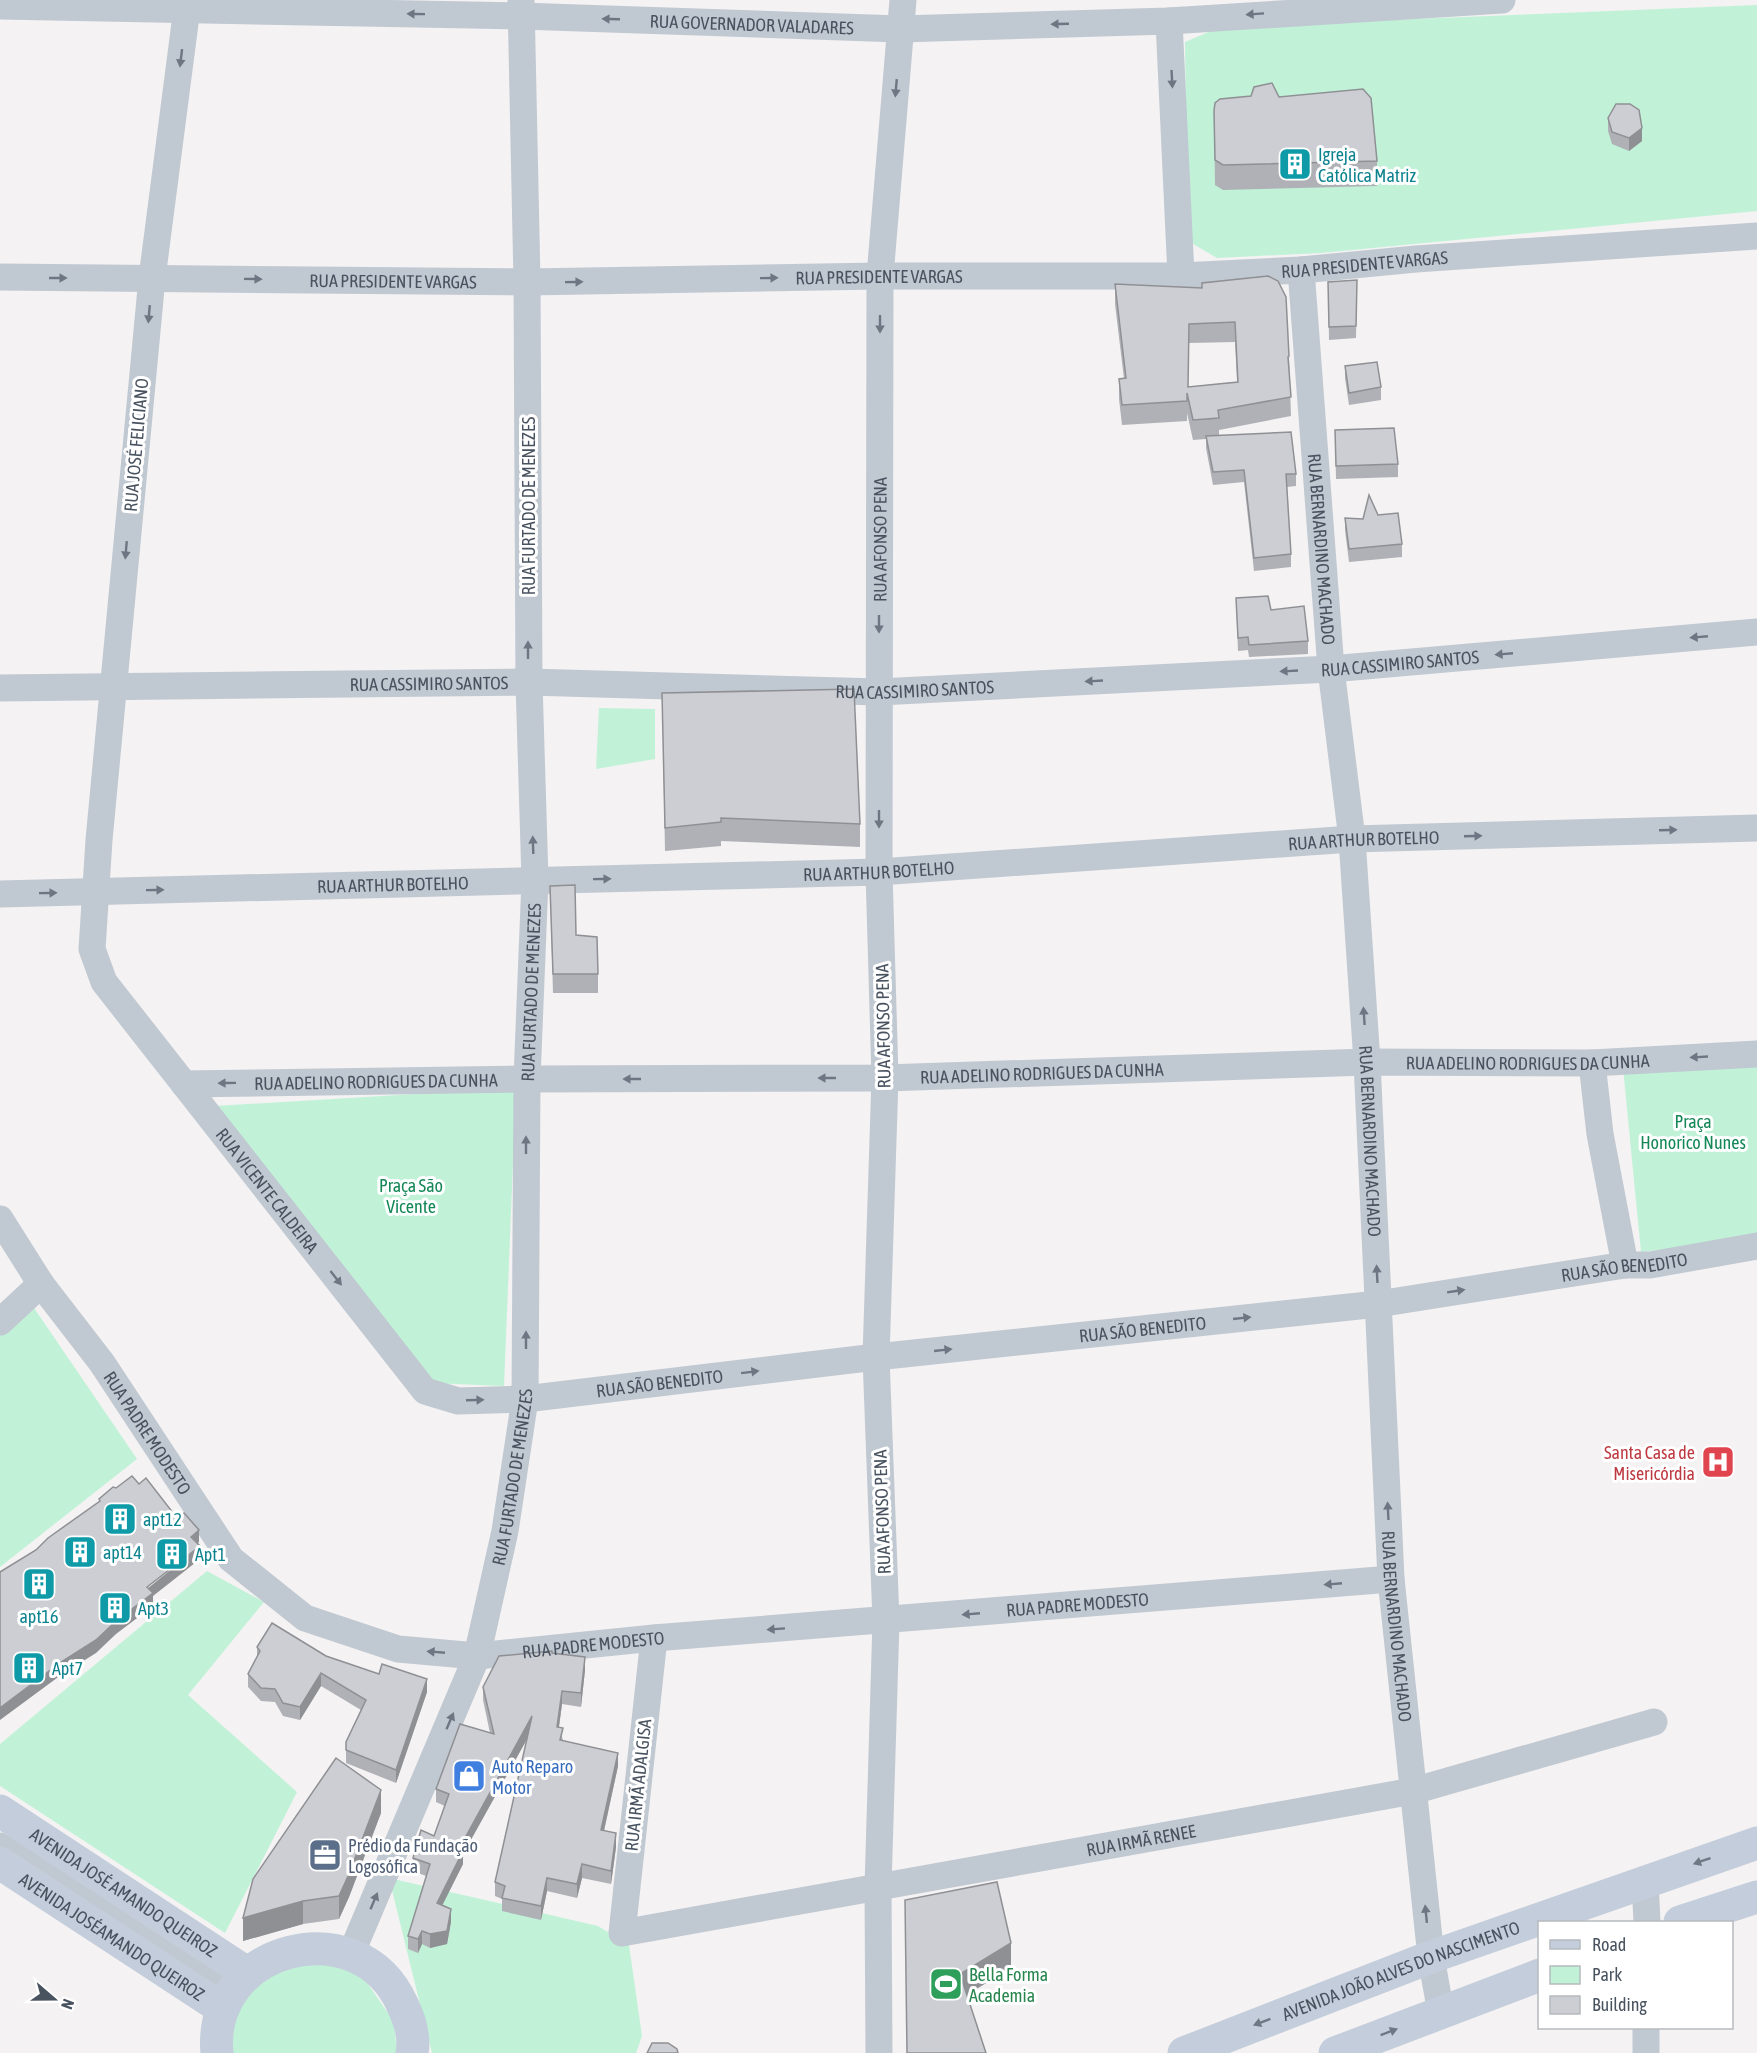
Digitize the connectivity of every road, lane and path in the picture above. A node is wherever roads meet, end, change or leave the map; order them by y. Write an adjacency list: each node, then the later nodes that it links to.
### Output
1 (903, 0): 8 (street, RUA AFONSO PENA)
2 (1502, 0): 5 (street, RUA GOVERNADOR VALADARES)
3 (188, 5): 4 (street, RUA GOVERNADOR VALADARES); 6 (street, RUA GOVERNADOR VALADARES, one-way to 3); 14 (street, RUA JOSÉ FELICIANO, one-way to 14)
4 (0, 6)
5 (1298, 6): 7 (street, RUA GOVERNADOR VALADARES, one-way to 7)
6 (520, 8): 8 (street, RUA GOVERNADOR VALADARES, one-way to 6); 15 (street, RUA FURTADO DE MENEZES)
7 (1169, 21): 8 (street, RUA GOVERNADOR VALADARES, one-way to 8); 12 (street, one-way to 12)
8 (900, 29): 11 (street, RUA AFONSO PENA, one-way to 11)
9 (1757, 236): 10 (street, RUA PRESIDENTE VARGAS)
10 (1301, 270): 12 (street, RUA PRESIDENTE VARGAS); 17 (street, RUA BERNARDINO MACHADO)
11 (880, 276): 12 (street, RUA PRESIDENTE VARGAS); 15 (street, RUA PRESIDENTE VARGAS, one-way to 11); 21 (street, RUA AFONSO PENA, one-way to 21)
12 (1181, 276)
13 (0, 278): 14 (street, RUA PRESIDENTE VARGAS, one-way to 14)
14 (152, 278): 15 (street, RUA PRESIDENTE VARGAS, one-way to 15); 19 (street, RUA JOSÉ FELICIANO, one-way to 19)
15 (527, 282): 18 (street, RUA FURTADO DE MENEZES, one-way to 15)
16 (1757, 632): 17 (street, RUA CASSIMIRO SANTOS, one-way to 17)
17 (1331, 669): 21 (street, RUA CASSIMIRO SANTOS, one-way to 21); 23 (street, RUA BERNARDINO MACHADO)
18 (529, 682): 19 (street, RUA CASSIMIRO SANTOS); 21 (street, RUA CASSIMIRO SANTOS); 25 (street, RUA FURTADO DE MENEZES, one-way to 18)
19 (114, 686): 20 (street, RUA CASSIMIRO SANTOS); 26 (street, RUA JOSÉ FELICIANO)
20 (0, 688)
21 (879, 692): 24 (street, RUA AFONSO PENA, one-way to 24)
22 (1757, 828): 23 (street, RUA ARTHUR BOTELHO, one-way to 22)
23 (1352, 839): 24 (street, RUA ARTHUR BOTELHO); 29 (street, RUA BERNARDINO MACHADO, one-way to 23)
24 (879, 872): 25 (street, RUA ARTHUR BOTELHO, one-way to 24); 31 (street, RUA AFONSO PENA)
25 (534, 880): 26 (street, RUA ARTHUR BOTELHO, one-way to 25); 32 (street, RUA FURTADO DE MENEZES)
26 (96, 892): 27 (street, RUA ARTHUR BOTELHO, one-way to 26); 33 (street, RUA VICENTE CALDEIRA)
27 (0, 894)
28 (1757, 1054): 30 (street, RUA ADELINO RODRIGUES DA CUNHA, one-way to 30)
29 (1367, 1062): 30 (street, RUA ADELINO RODRIGUES DA CUNHA); 31 (street, RUA ADELINO RODRIGUES DA CUNHA); 38 (street, RUA BERNARDINO MACHADO, one-way to 29)
30 (1592, 1063): 36 (street)
31 (885, 1078): 32 (street, RUA ADELINO RODRIGUES DA CUNHA, one-way to 32); 40 (street, RUA AFONSO PENA)
32 (527, 1079): 33 (street, RUA ADELINO RODRIGUES DA CUNHA, one-way to 33); 41 (street, RUA FURTADO DE MENEZES, one-way to 32)
33 (184, 1084): 41 (street, RUA VICENTE CALDEIRA, one-way to 41)
34 (0, 1219): 37 (street, RUA PADRE MODESTO)
35 (1757, 1246): 36 (street, RUA SÃO BENEDITO)
36 (1625, 1264): 38 (street, RUA SÃO BENEDITO, one-way to 36)
37 (41, 1284): 39 (street); 45 (street, RUA PADRE MODESTO, one-way to 37)
38 (1378, 1304): 40 (street, RUA SÃO BENEDITO, one-way to 38); 42 (street, RUA BERNARDINO MACHADO, one-way to 38)
39 (0, 1322)
40 (876, 1357): 41 (street, RUA SÃO BENEDITO, one-way to 40); 43 (street, RUA AFONSO PENA)
41 (525, 1398): 45 (street, RUA FURTADO DE MENEZES)
42 (1391, 1580): 43 (street, RUA PADRE MODESTO, one-way to 43); 47 (street, RUA BERNARDINO MACHADO)
43 (886, 1621): 44 (street, RUA PADRE MODESTO, one-way to 44); 53 (street, RUA AFONSO PENA)
44 (654, 1638): 45 (street, RUA PADRE MODESTO); 57 (street, RUA IRMÃ ADALGISA)
45 (477, 1656): 58 (street, RUA FURTADO DE MENEZES, one-way to 45)
46 (1654, 1722): 47 (street, RUA IRMÃ RENEE)
47 (1413, 1791): 53 (street, RUA IRMÃ RENEE); 59 (street, RUA BERNARDINO MACHADO, one-way to 47)
48 (0, 1811): 61 (main road, AVENIDA JOSÉ AMANDO QUEIROZ)
49 (0, 1843): 61 (street)
50 (1749, 1845): 52 (main road, AVENIDA JOÃO ALVES DO NASCIMENTO, one-way to 52); 54 (main road)
51 (0, 1863): 61 (main road, AVENIDA JOSÉAMANDO QUEIROZ)
52 (1645, 1881): 55 (street); 59 (main road, AVENIDA JOÃO ALVES DO NASCIMENTO)
53 (878, 1887): 57 (street, RUA IRMÃ RENEE); 66 (street, RUA AFONSO PENA)
54 (1753, 1898): 56 (main road)
55 (1647, 1921)
56 (1686, 1921)
57 (622, 1933)
58 (351, 1954): 61 (main road); 65 (main road)
59 (1431, 1957): 62 (street, RUA BERNARDINO MACHADO); 67 (main road, AVENIDA JOÃO ALVES DO NASCIMENTO, one-way to 67)
60 (1538, 1975): 62 (main road)
61 (235, 1991): 64 (main road)
62 (1441, 2013): 68 (main road, one-way to 62)
63 (1646, 2029): 69 (street)
64 (217, 2053)
65 (412, 2053)
66 (879, 2053)
67 (1184, 2053)
68 (1335, 2053)
69 (1646, 2053)

